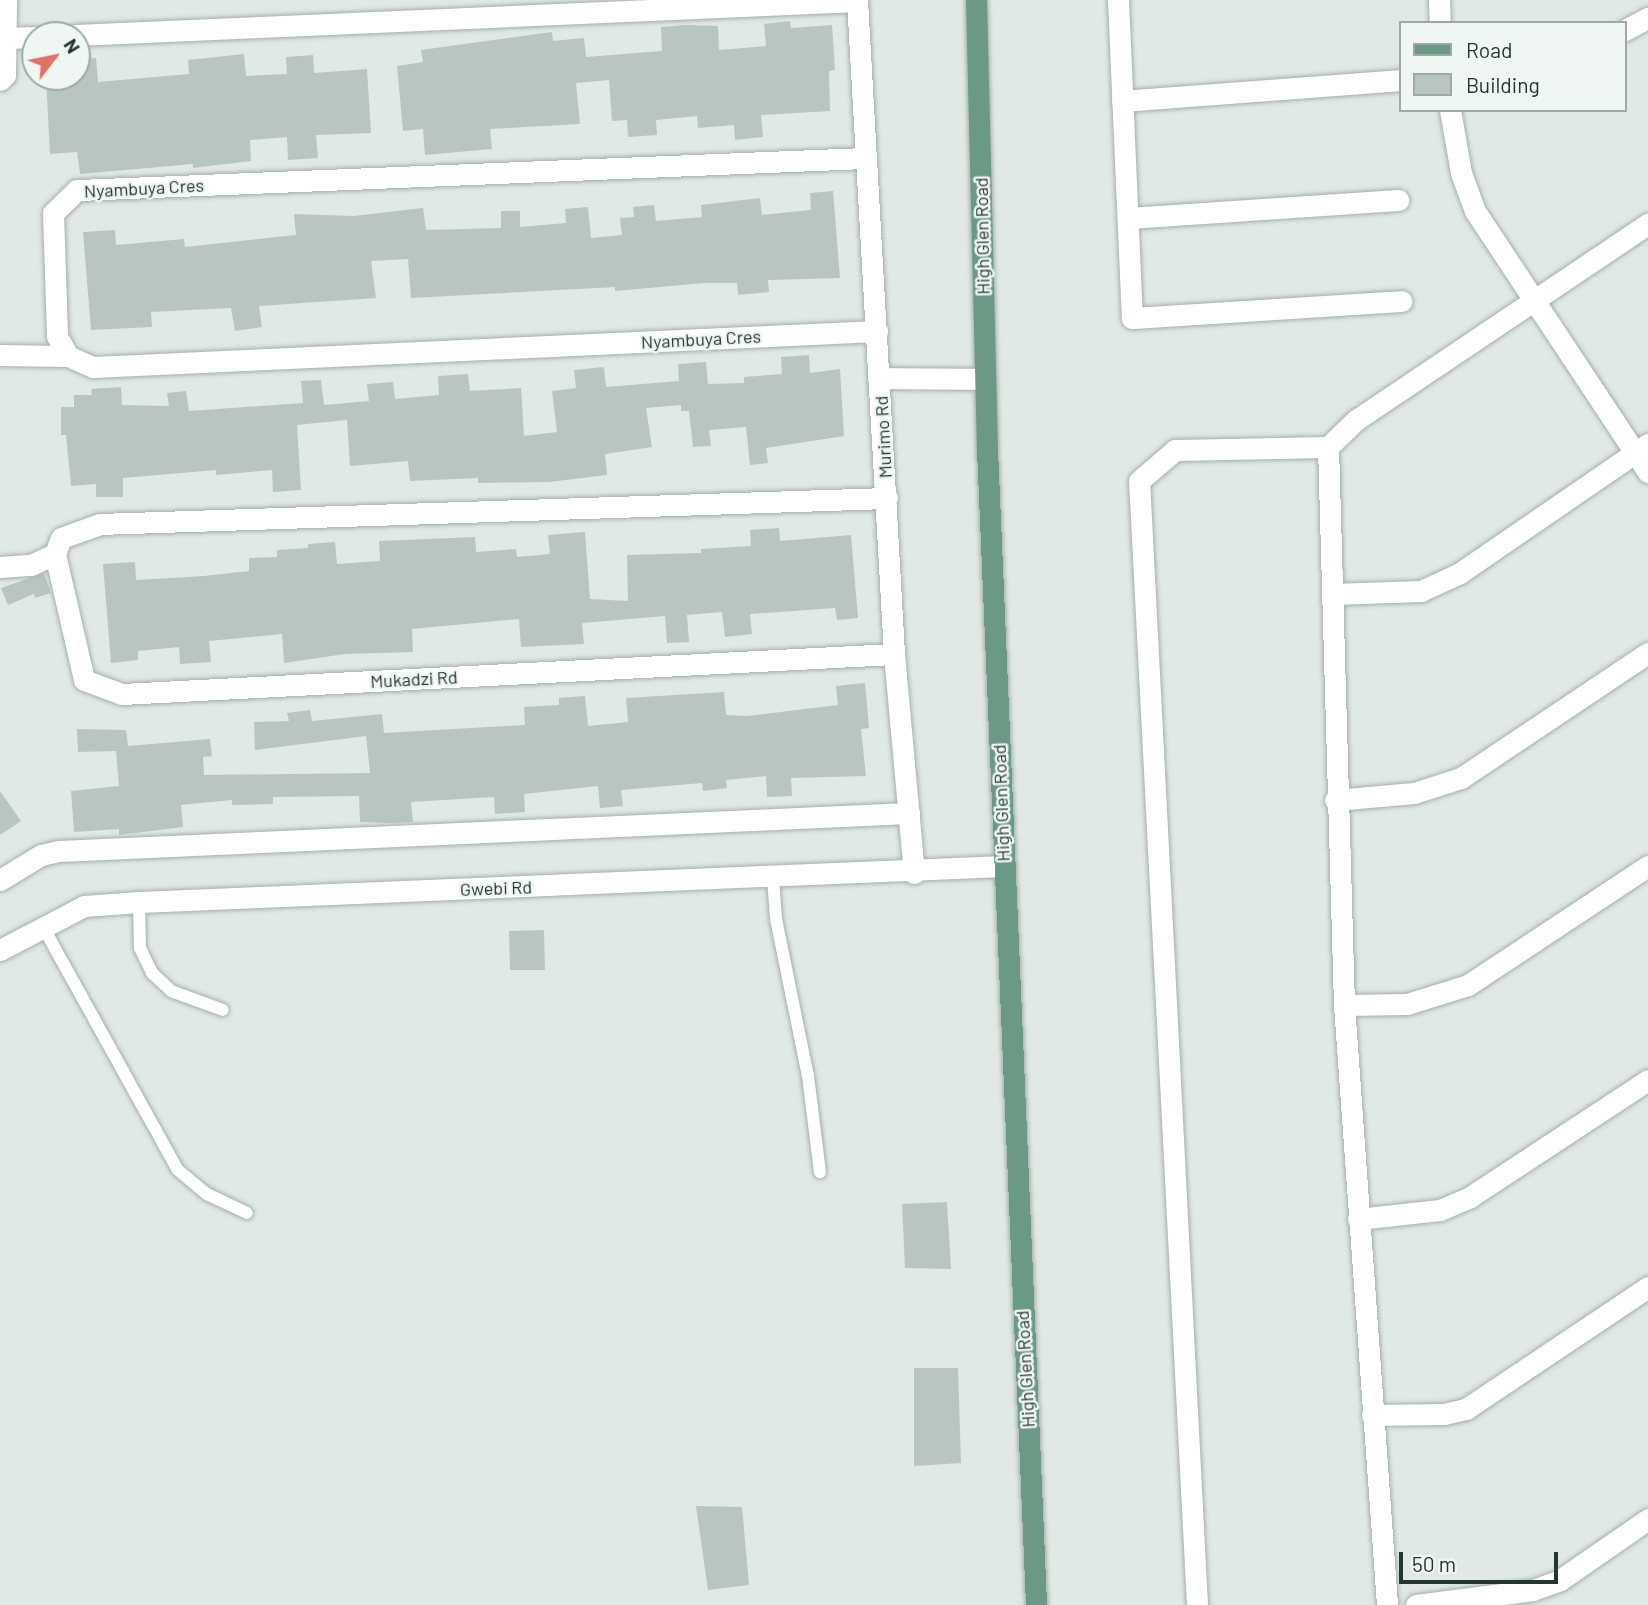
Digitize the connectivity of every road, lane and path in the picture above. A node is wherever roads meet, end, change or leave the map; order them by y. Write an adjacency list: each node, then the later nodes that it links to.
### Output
1 (6, 0): 10 (street)
2 (976, 0): 26 (main road, High Glen Road)
3 (1118, 0): 14 (street)
4 (1439, 0): 7 (street)
5 (857, 1): 9 (street); 16 (street, Murimo Rd)
6 (1648, 18): 8 (street)
7 (1440, 21)
8 (1627, 29)
9 (91, 34)
10 (7, 38): 11 (street); 12 (street)
11 (21, 38)
12 (0, 80)
13 (1400, 80): 14 (street)
14 (1122, 101): 18 (street)
15 (1450, 112): 20 (street)
16 (865, 158): 22 (street, Murimo Rd); 24 (street, Nyambuya Cres)
17 (1398, 200): 18 (street)
18 (1128, 218): 21 (street)
19 (1648, 223): 20 (street)
20 (1530, 299): 27 (street); 28 (street)
21 (1401, 301)
22 (877, 331): 24 (street, Nyambuya Cres); 25 (street, Murimo Rd)
23 (0, 355): 24 (street)
24 (68, 356)
25 (880, 378): 26 (street); 30 (street, Murimo Rd)
26 (985, 379): 38 (main road, High Glen Road)
27 (1328, 447): 33 (street); 56 (street)
28 (1641, 448): 29 (street); 33 (street)
29 (1648, 472)
30 (887, 498): 31 (street); 35 (street, Murimo Rd)
31 (58, 546): 32 (street); 35 (street, Mukadzi Rd)
32 (0, 567)
33 (1332, 594): 36 (street)
34 (1648, 653): 36 (street)
35 (894, 654): 37 (street, Murimo Rd)
36 (1335, 800): 46 (street)
37 (909, 813): 40 (street, Murimo Rd); 42 (street)
38 (1003, 866): 40 (street, Gwebi Rd); 55 (main road, High Glen Road)
39 (1648, 866): 46 (street)
40 (914, 873): 41 (street, Gwebi Rd)
41 (773, 878): 43 (street, Gwebi Rd); 49 (lane)
42 (0, 880)
43 (139, 902): 44 (street, Gwebi Rd); 47 (lane)
44 (42, 925): 45 (street, Gwebi Rd); 50 (lane)
45 (0, 950)
46 (1344, 1005): 51 (street)
47 (223, 1010)
48 (1648, 1080): 51 (street)
49 (820, 1172)
50 (247, 1213)
51 (1358, 1219): 53 (street)
52 (1648, 1287): 53 (street)
53 (1372, 1415): 57 (street)
54 (1648, 1519): 58 (street)
55 (1036, 1605)
56 (1197, 1605)
57 (1387, 1605)
58 (1416, 1605)

